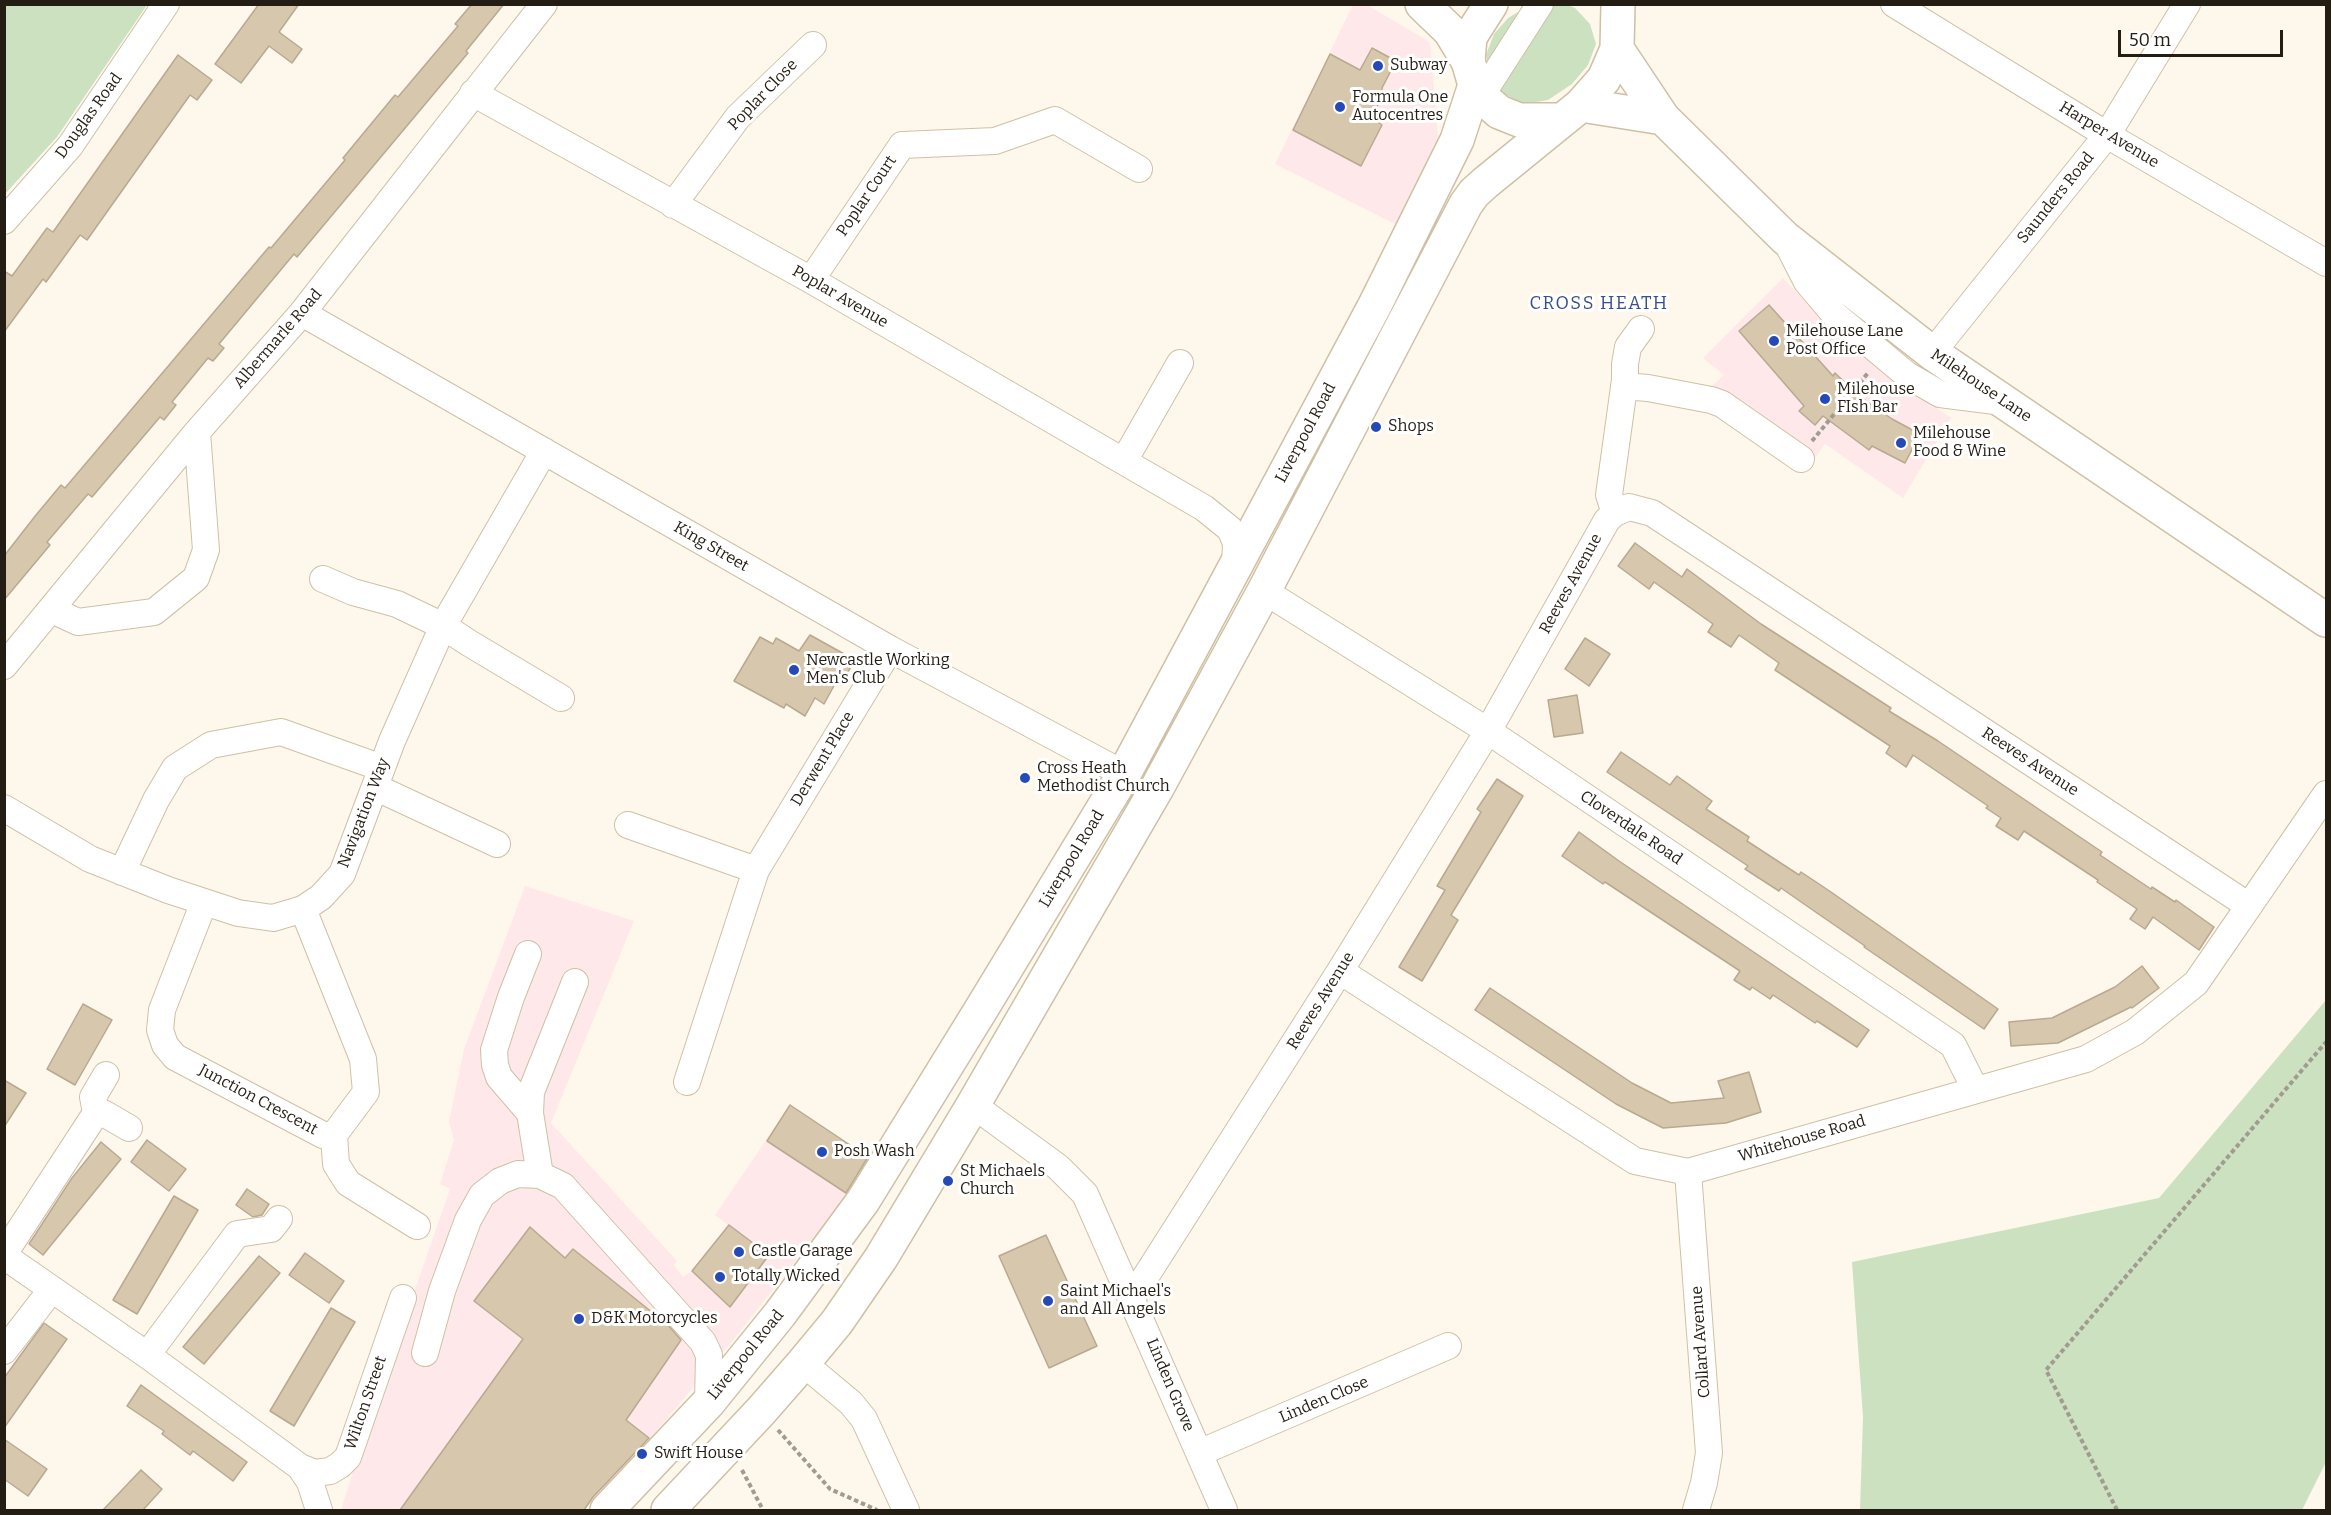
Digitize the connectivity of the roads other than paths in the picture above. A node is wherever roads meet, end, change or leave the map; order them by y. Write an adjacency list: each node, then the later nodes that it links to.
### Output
1 (166, 4): 17 (street, Douglas Road)
2 (544, 4): 11 (street, Albermarle Road)
3 (1422, 4): 10 (main road)
4 (1491, 4): 10 (main road, Liverpool Road)
5 (1540, 4): 10 (street)
6 (1894, 4): 14 (street, Harper Avenue)
7 (2187, 4): 14 (street, Saunders Road)
8 (1614, 22): 12 (main road); 13 (main road, Milehouse Lane)
9 (813, 45): 16 (street, Poplar Close)
10 (1475, 80): 12 (main road); 32 (main road, Liverpool Road)
11 (473, 93): 16 (street, Poplar Avenue); 21 (street, Albermarle Road)
12 (1571, 112): 13 (main road); 34 (main road)
13 (1663, 118): 18 (main road, Milehouse Lane)
14 (2107, 135): 19 (street, Harper Avenue); 23 (street, Saunders Road)
15 (1139, 168): 20 (street, Poplar Court)
16 (673, 205): 20 (street, Poplar Avenue)
17 (4, 221)
18 (1785, 238): 23 (main road, Milehouse Lane); 26 (street)
19 (2326, 263)
20 (811, 280): 30 (street, Poplar Avenue)
21 (302, 313): 27 (street, Albermarle Road); 28 (street, King Street)
22 (1641, 329): 25 (street)
23 (1932, 353): 26 (main road, Milehouse Lane)
24 (1180, 363): 30 (street)
25 (1624, 386): 29 (street); 31 (street)
26 (2006, 403): 36 (main road, Milehouse Lane)
27 (197, 432): 35 (street, Albermarle Road); 35 (street)
28 (544, 451): 37 (street, Navigation Way); 38 (street, King Street)
29 (1801, 459)
30 (1124, 461): 32 (street, Poplar Avenue)
31 (1615, 513): 41 (street, Reeves Avenue); 51 (street, Reeves Avenue)
32 (1235, 567): 42 (main road, Liverpool Road)
33 (323, 579): 37 (street)
34 (1264, 591): 41 (street, Cloverdale Road); 59 (main road)
35 (52, 610): 39 (street, Albermarle Road)
36 (2326, 620)
37 (443, 626): 40 (street); 43 (street, Navigation Way)
38 (890, 649): 42 (street, King Street); 48 (street, Derwent Place)
39 (4, 666)
40 (561, 698)
41 (1488, 731): 54 (street, Reeves Avenue); 58 (street, Cloverdale Road)
42 (1124, 774): 72 (main road, Liverpool Road)
43 (378, 777): 47 (street); 49 (street); 52 (street, Navigation Way)
44 (2326, 794): 51 (street, Whitehouse Road)
45 (4, 808): 49 (street, Navigation Way)
46 (628, 825): 48 (street)
47 (497, 844)
48 (756, 870): 57 (street, Derwent Place)
49 (122, 872): 50 (street, Navigation Way)
50 (204, 902): 52 (street, Navigation Way); 63 (street, Junction Crescent)
51 (2249, 906): 58 (street, Whitehouse Road)
52 (303, 909): 63 (street, Junction Crescent)
53 (528, 954): 61 (street)
54 (1340, 971): 64 (street, Whitehouse Road); 71 (street, Reeves Avenue)
55 (575, 982): 61 (street)
56 (106, 1076): 60 (street, Wilton Street)
57 (687, 1082)
58 (1975, 1089): 64 (street, Whitehouse Road)
59 (973, 1105): 71 (street, Linden Grove); 77 (main road)
60 (96, 1113): 62 (street); 68 (street, Wilton Street)
61 (530, 1113): 65 (street)
62 (129, 1128)
63 (334, 1135): 67 (street)
64 (1688, 1172): 86 (street, Collard Avenue)
65 (540, 1175): 75 (street); 78 (street)
66 (279, 1220): 76 (street)
67 (417, 1226)
68 (4, 1255): 69 (street, Wilton Street)
69 (52, 1289): 74 (street); 76 (street, Wilton Street)
70 (403, 1298): 80 (street, Wilton Street)
71 (1132, 1298): 79 (street, Linden Grove)
72 (780, 1314): 77 (main road); 78 (main road, Liverpool Road)
73 (1448, 1346): 79 (street, Linden Close)
74 (4, 1351)
75 (425, 1353)
76 (147, 1355): 80 (street, Wilton Street)
77 (792, 1355): 81 (main road); 83 (main road); 84 (street)
78 (708, 1403): 81 (main road, Liverpool Road)
79 (1199, 1453): 85 (street, Linden Grove)
80 (300, 1467): 82 (street, Wilton Street)
81 (612, 1506)
82 (319, 1510)
83 (668, 1510)
84 (906, 1510)
85 (1224, 1510)
86 (1696, 1510)

